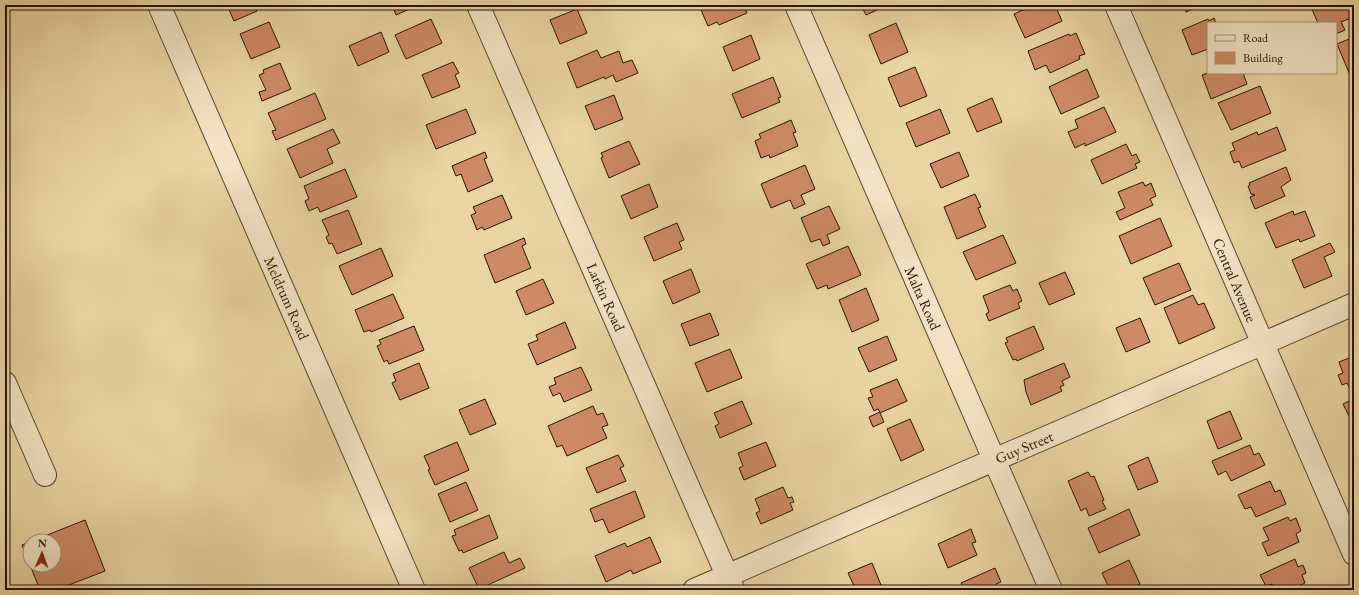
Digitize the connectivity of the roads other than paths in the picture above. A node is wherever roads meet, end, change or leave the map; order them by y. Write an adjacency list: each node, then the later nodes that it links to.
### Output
1 (159, 5): 12 (street, Meldrum Road)
2 (478, 5): 11 (street, Larkin Road)
3 (796, 5): 8 (street, Malta Road)
4 (1116, 5): 6 (street, Central Avenue)
5 (1354, 304): 6 (street, Guy Street)
6 (1263, 344): 8 (street, Guy Street); 10 (street, Central Avenue)
7 (5, 383): 9 (street)
8 (994, 460): 11 (street, Guy Street); 14 (street, Malta Road)
9 (45, 475)
10 (1354, 554)
11 (730, 583): 13 (street, Guy Street)
12 (414, 590)
13 (694, 590)
14 (1051, 590)

